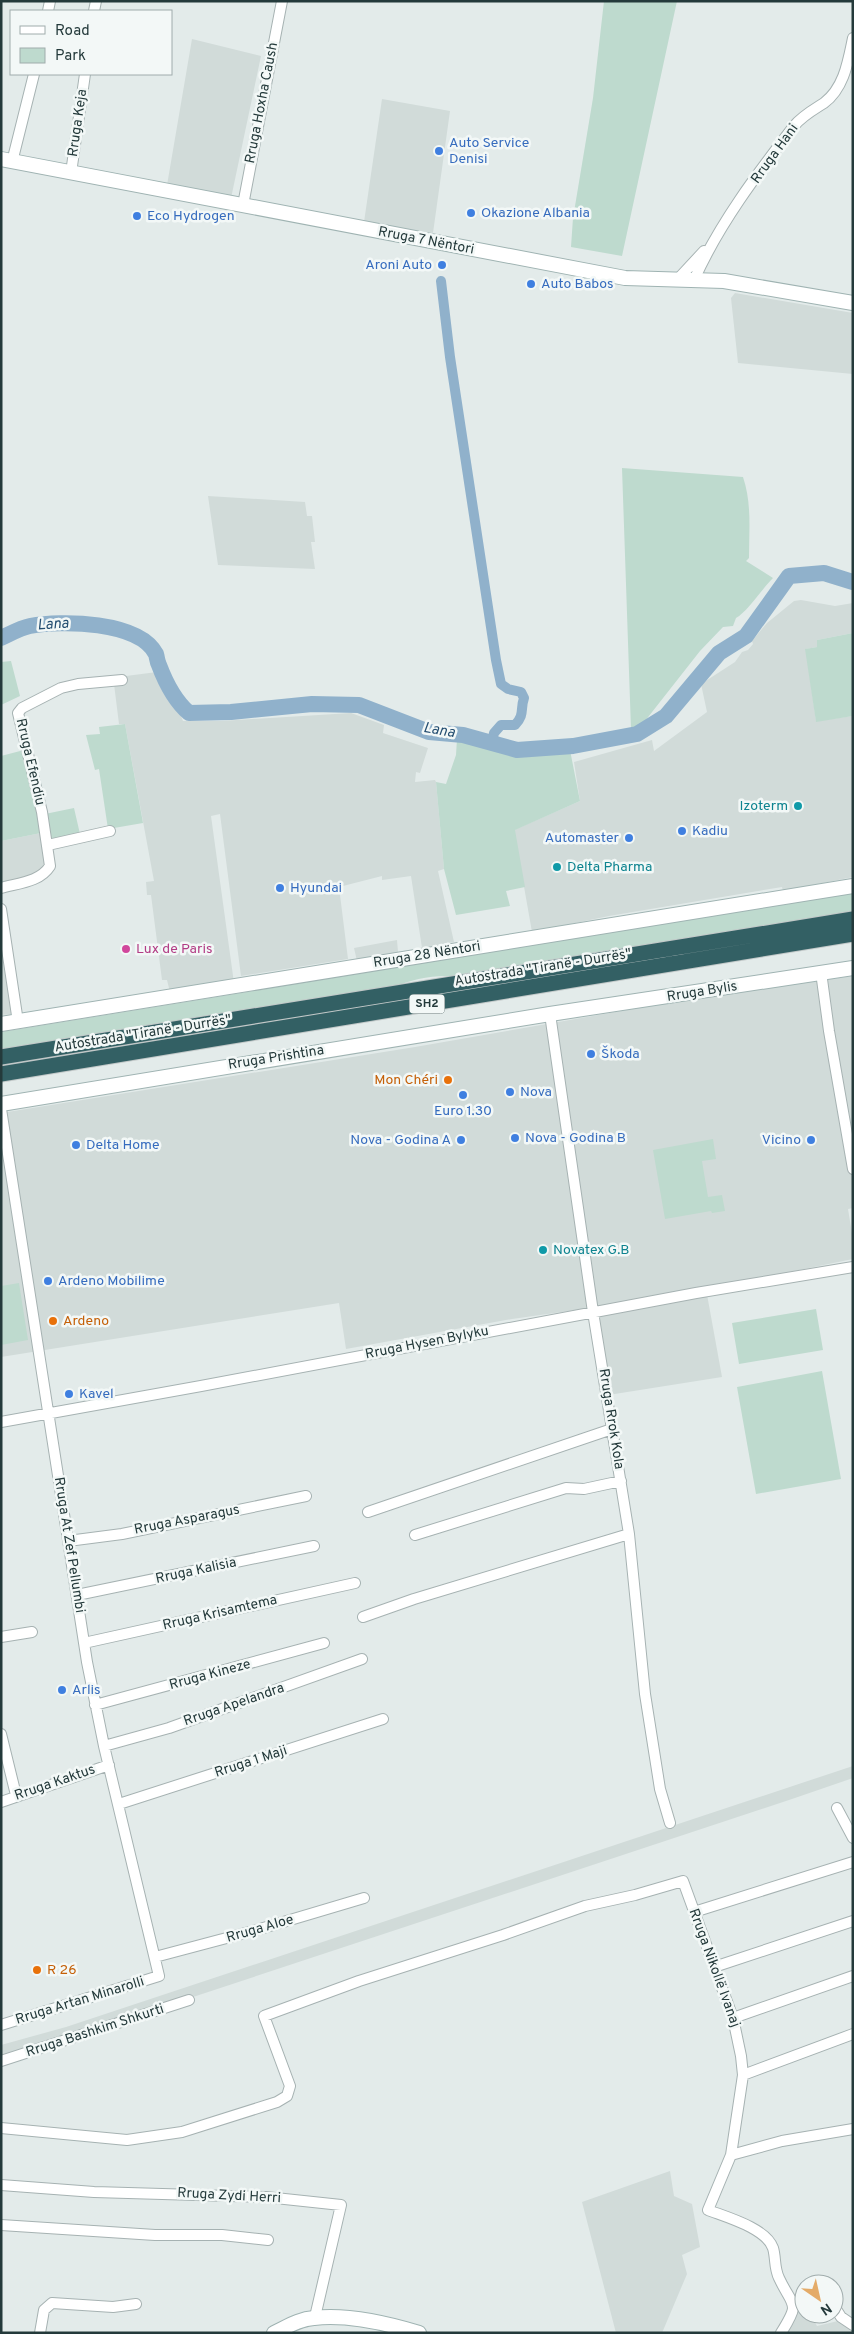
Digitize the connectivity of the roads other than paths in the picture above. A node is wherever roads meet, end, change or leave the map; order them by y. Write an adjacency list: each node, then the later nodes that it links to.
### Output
1 (282, 1): 7 (street, Rruga Hoxha Caush)
2 (853, 38): 8 (street, Rruga Hani)
3 (34, 75): 5 (street)
4 (85, 75): 6 (street, Rruga Keja)
5 (7, 161): 6 (main road, Rruga 7 Nëntori)
6 (71, 173): 7 (main road, Rruga 7 Nëntori)
7 (243, 205): 9 (main road, Rruga 7 Nëntori)
8 (709, 247): 9 (street, Rruga Hani); 10 (street, Rruga Hani)
9 (678, 279): 10 (main road, Rruga 7 Nëntori)
10 (694, 280): 11 (main road, Rruga 7 Nëntori)
11 (853, 303)
12 (122, 680): 14 (street, Rruga Efendiu)
13 (110, 831): 14 (street)
14 (48, 845): 16 (street, Rruga Efendiu)
15 (853, 886): 23 (main road, Rruga 28 Nëntori)
16 (1, 888)
17 (1, 909): 23 (street)
18 (853, 919): 25 (highway, Autostrada "Tiranë - Durrës" / SH2)
19 (853, 934): 26 (highway, Autostrada "Tiranë - Durrës" / SH2)
20 (853, 968): 21 (main road, Rruga Bylis)
21 (821, 972): 22 (main road, Rruga Bylis); 29 (street)
22 (550, 1014): 27 (main road, Rruga Prishtina); 31 (street, Rruga Rrok Kola)
23 (18, 1022): 24 (main road, Rruga 28 Nëntori)
24 (1, 1024)
25 (1, 1057)
26 (1, 1074)
27 (1, 1104)
28 (1, 1109): 32 (street, Rruga At Zef Pellumbi)
29 (853, 1169)
30 (853, 1267): 31 (street, Rruga Hysen Bylyku)
31 (593, 1312): 32 (street, Rruga Hysen Bylyku); 34 (street, Rruga Rrok Kola)
32 (48, 1414): 33 (street, Rruga Hysen Bylyku); 40 (street, Rruga At Zef Pellumbi)
33 (1, 1422)
34 (612, 1429): 35 (street, Rruga Rrok Kola); 37 (street)
35 (621, 1481): 38 (street, Rruga Rrok Kola); 39 (street)
36 (306, 1496): 40 (street, Rruga Asparagus)
37 (368, 1512)
38 (629, 1534): 44 (street); 59 (street, Rruga Rrok Kola)
39 (415, 1535)
40 (68, 1541): 43 (street, Rruga At Zef Pellumbi)
41 (314, 1546): 43 (street, Rruga Kalisia)
42 (355, 1583): 47 (street, Rruga Krisamtema)
43 (77, 1596): 47 (street, Rruga At Zef Pellumbi)
44 (363, 1617)
45 (32, 1632): 46 (street)
46 (1, 1637)
47 (84, 1643): 50 (street, Rruga At Zef Pellumbi)
48 (324, 1643): 50 (street, Rruga Kineze)
49 (362, 1659): 53 (street, Rruga Apelandra)
50 (95, 1705): 53 (street, Rruga At Zef Pellumbi)
51 (383, 1719): 57 (street, Rruga 1 Maji)
52 (1, 1734): 55 (street)
53 (104, 1746): 54 (street, Rruga At Zef Pellumbi)
54 (109, 1765): 55 (street, Rruga Kaktus); 57 (street, Rruga At Zef Pellumbi)
55 (16, 1795): 56 (street, Rruga Kaktus)
56 (1, 1802)
57 (119, 1804): 65 (street, Rruga At Zef Pellumbi)
58 (837, 1808): 60 (street)
59 (670, 1823)
60 (853, 1838)
61 (853, 1862): 63 (street)
62 (364, 1898): 65 (street, Rruga Aloe)
63 (694, 1912): 66 (street, Rruga Nikollë Ivanaj); 75 (street, Rruga Nikollë Ivanaj)
64 (853, 1922): 66 (street)
65 (155, 1958): 67 (street, Rruga At Zef Pellumbi)
66 (714, 1967): 70 (street, Rruga Nikollë Ivanaj)
67 (159, 1976): 71 (street, Rruga Artan Minarolli)
68 (853, 1976): 70 (street)
69 (189, 2000): 73 (street, Rruga Bashkim Shkurti)
70 (733, 2018): 74 (street, Rruga Nikollë Ivanaj)
71 (1, 2025)
72 (853, 2034): 74 (street)
73 (1, 2061)
74 (743, 2075): 77 (street, Rruga Nikollë Ivanaj)
75 (1, 2128)
76 (853, 2129): 77 (street)
77 (731, 2154): 81 (street, Rruga Nikollë Ivanaj)
78 (1, 2184): 84 (street, Rruga Zydi Herri)
79 (1, 2226): 80 (street)
80 (268, 2240)
81 (794, 2302)
82 (136, 2304): 85 (street)
83 (794, 2315): 88 (street, Rruga Nikollë Ivanaj)
84 (315, 2318): 86 (main road); 87 (main road)
85 (40, 2333)
86 (274, 2333)
87 (419, 2333)
88 (781, 2333)

